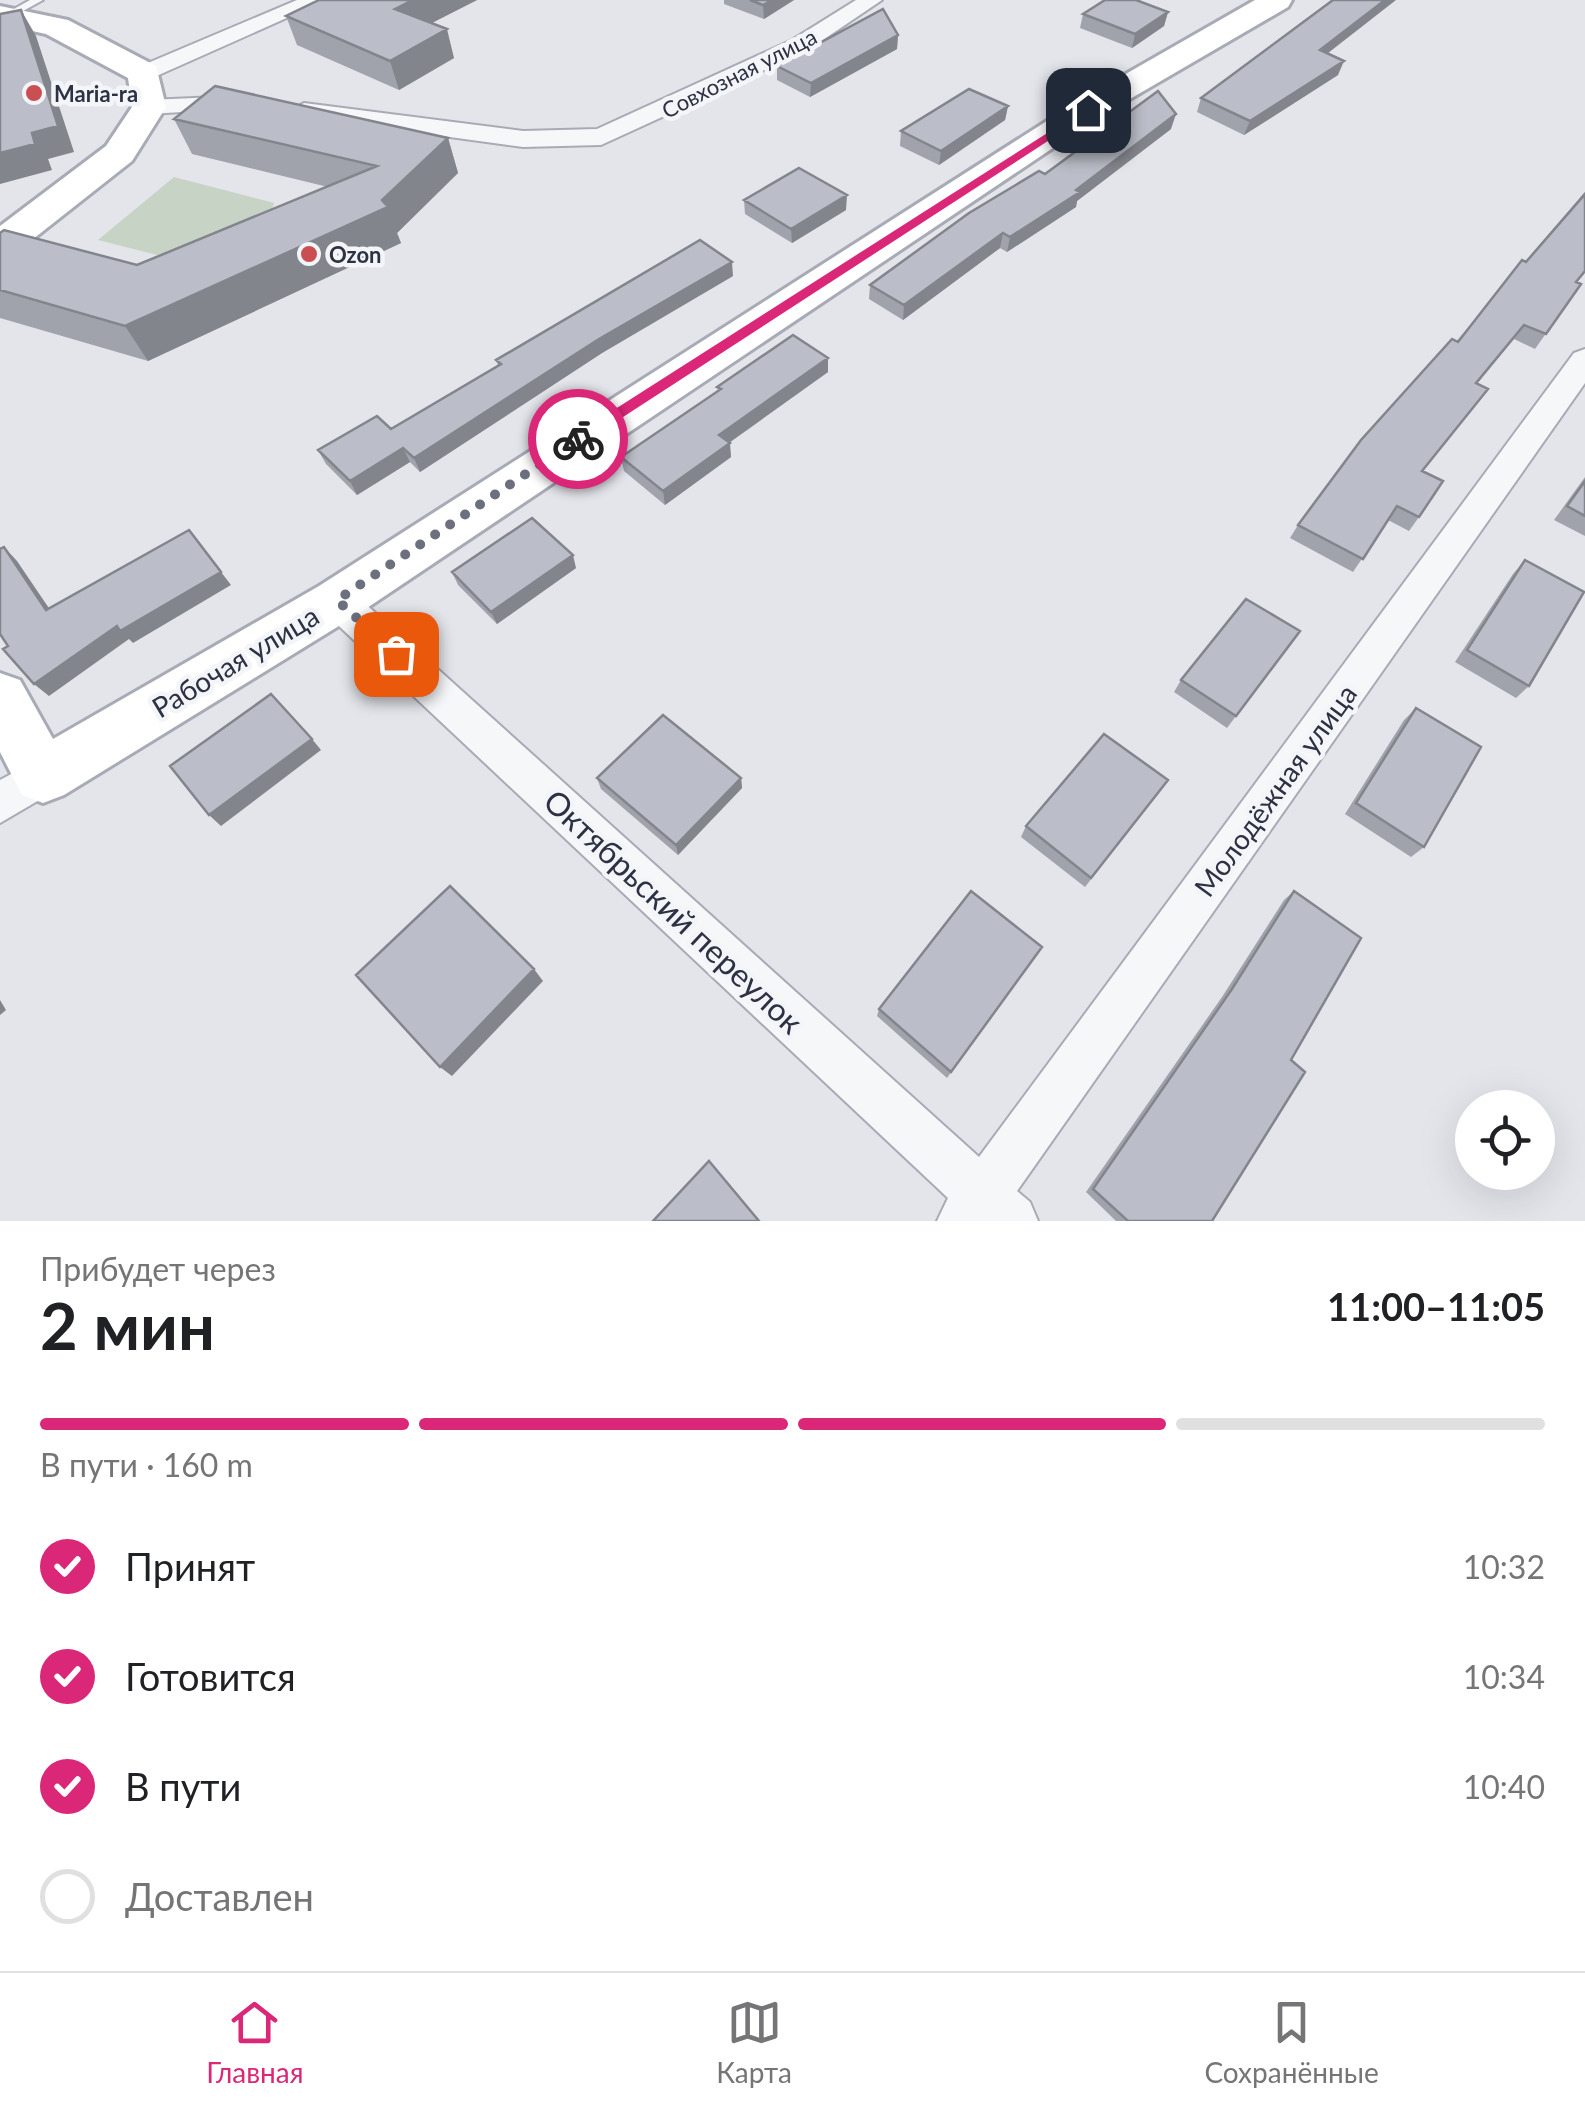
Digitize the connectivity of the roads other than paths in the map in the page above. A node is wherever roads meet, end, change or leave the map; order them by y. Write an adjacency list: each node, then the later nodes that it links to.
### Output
1 (38, 0): 5 (lane)
2 (316, 0): 6 (street)
3 (871, 0): 6 (street, Совхозная улица)
4 (1277, 0): 9 (street, Рабочая улица)
5 (4, 15): 6 (street)
6 (147, 90): 7 (street)
7 (0, 245)
8 (1585, 360): 12 (street, Молодёжная улица)
9 (337, 600): 11 (street, Рабочая улица); 12 (street, Октябрьский переулок)
10 (0, 697): 11 (street)
11 (22, 789)
12 (986, 1212)

